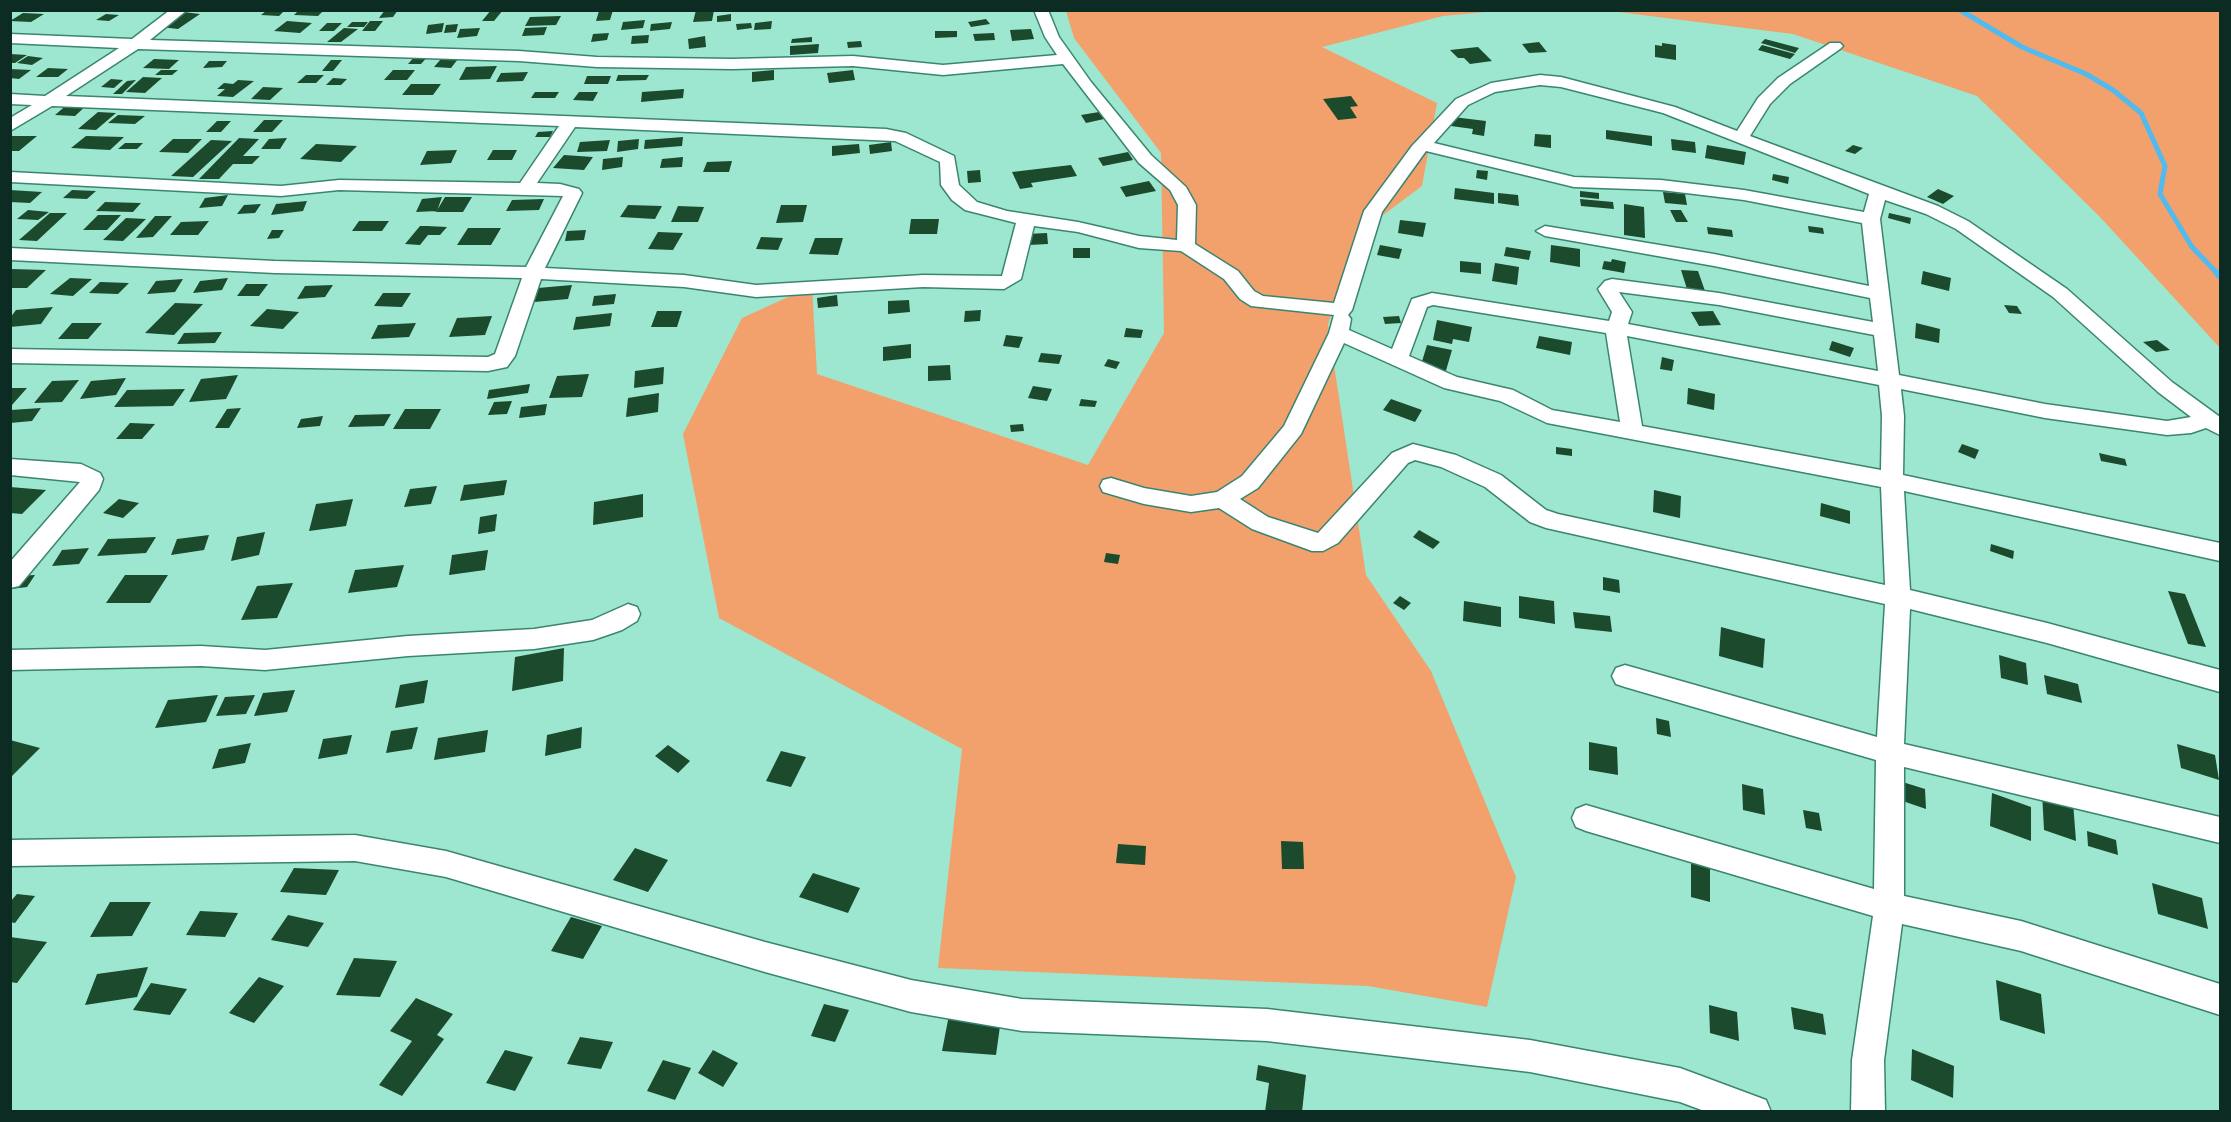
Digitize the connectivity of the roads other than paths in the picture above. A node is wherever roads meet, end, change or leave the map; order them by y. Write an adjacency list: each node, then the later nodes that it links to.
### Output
1 (180, 10): 4 (street)
2 (1041, 10): 6 (street)
3 (10, 38): 4 (street)
4 (135, 45): 6 (street); 8 (street)
5 (1835, 46): 11 (street)
6 (1066, 59): 19 (street)
7 (10, 99): 8 (street)
8 (52, 100): 9 (street); 10 (street)
9 (571, 120): 14 (street); 17 (street)
10 (10, 126)
11 (1741, 137): 12 (street); 15 (street)
12 (1423, 145): 16 (street); 23 (street)
13 (10, 177): 14 (street)
14 (525, 188): 21 (street)
15 (1879, 192): 16 (street); 30 (street)
16 (1871, 219): 22 (street)
17 (1026, 220): 19 (street); 21 (street)
18 (1545, 231): 22 (street)
19 (1186, 246): 23 (street)
20 (10, 254): 21 (street)
21 (533, 273): 27 (street)
22 (1881, 294): 25 (street)
23 (1342, 310): 26 (street)
24 (1616, 330): 25 (street); 28 (street); 29 (street); 31 (street)
25 (1884, 331): 29 (street)
26 (1339, 333): 28 (street); 35 (street)
27 (10, 356)
28 (1398, 359): 31 (street)
29 (1890, 379): 30 (street); 33 (street)
30 (2214, 424)
31 (1632, 432): 33 (street)
32 (10, 467): 37 (street)
33 (1892, 481): 36 (street); 38 (street)
34 (1111, 486): 35 (street)
35 (1223, 500): 38 (street)
36 (2220, 552)
37 (10, 579)
38 (1898, 597): 42 (street); 43 (street)
39 (628, 614): 40 (street)
40 (10, 660)
41 (1625, 676): 43 (street)
42 (2220, 681)
43 (1890, 752): 45 (street); 47 (street)
44 (1586, 818): 47 (street)
45 (2220, 830)
46 (10, 853): 49 (street)
47 (1889, 907): 48 (street); 50 (street)
48 (2220, 1000)
49 (1754, 1112)
50 (1868, 1112)

